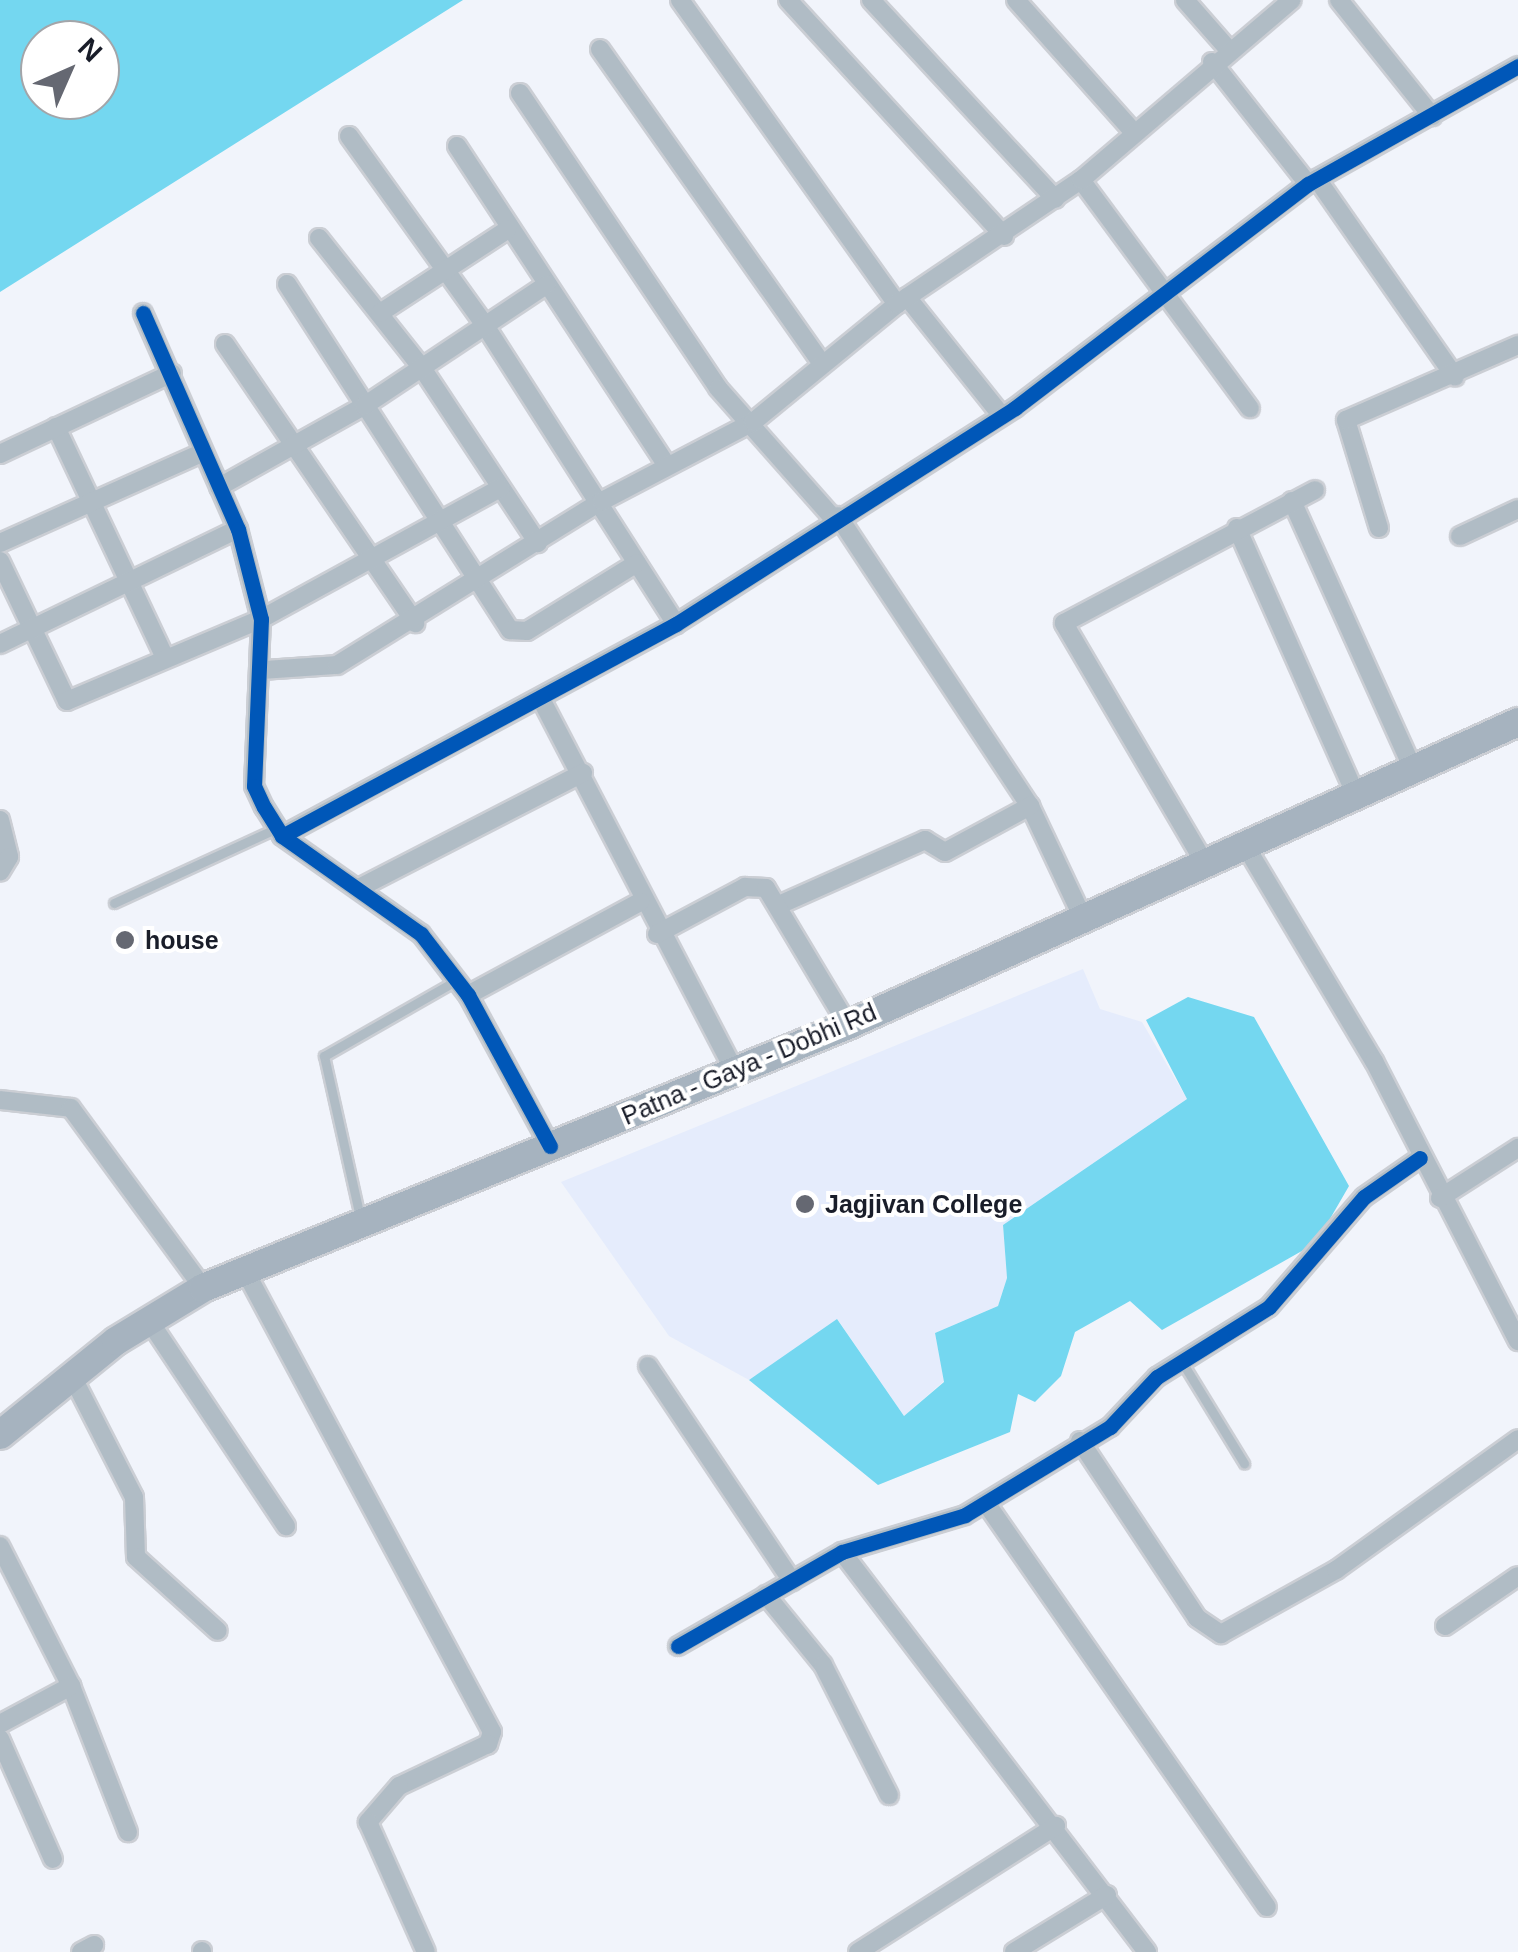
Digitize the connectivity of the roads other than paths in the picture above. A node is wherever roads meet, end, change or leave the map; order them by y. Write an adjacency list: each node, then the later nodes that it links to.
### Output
1 (680, 0): 27 (street)
2 (788, 0): 21 (street)
3 (871, 0): 19 (street)
4 (1016, 0): 14 (street)
5 (1185, 0): 9 (street)
6 (1292, 0): 9 (street)
7 (1339, 0): 13 (street)
8 (600, 49): 33 (street)
9 (1228, 49): 10 (street)
10 (1212, 62): 14 (street); 18 (street)
11 (1518, 66): 13 (street)
12 (520, 94): 40 (street)
13 (1432, 116): 18 (street)
14 (1132, 130): 17 (street)
15 (348, 136): 23 (street)
16 (457, 146): 20 (street)
17 (1081, 180): 19 (street); 26 (street)
18 (1313, 182): 26 (street); 36 (street)
19 (1054, 198): 21 (street)
20 (507, 230): 23 (street); 25 (street)
21 (1004, 236): 27 (street)
22 (319, 238): 29 (street)
23 (445, 269): 29 (street); 30 (street)
24 (287, 284): 37 (street)
25 (546, 285): 30 (street); 45 (street)
26 (1166, 286): 38 (street); 39 (street)
27 (902, 300): 33 (street); 39 (street)
28 (143, 313): 35 (street)
29 (380, 313): 34 (street)
30 (486, 327): 34 (street); 49 (street)
31 (226, 344): 42 (street)
32 (1518, 346): 36 (street)
33 (822, 364): 40 (street)
34 (422, 368): 37 (street); 47 (street)
35 (172, 372): 41 (street); 43 (street)
36 (1454, 377): 56 (street)
37 (364, 406): 42 (street); 54 (street)
38 (1250, 408)
39 (1002, 416): 53 (street)
40 (752, 422): 45 (street); 53 (street)
41 (56, 427): 44 (street); 50 (street)
42 (296, 445): 46 (street); 61 (street)
43 (201, 453): 46 (street); 50 (street)
44 (0, 454)
45 (666, 464): 49 (street)
46 (219, 487): 57 (street)
47 (500, 488): 54 (street); 59 (street)
48 (1315, 490): 51 (street)
49 (602, 501): 59 (street); 63 (street)
50 (92, 502): 60 (street); 65 (street)
51 (1292, 502): 55 (street); 75 (street)
52 (1518, 509): 58 (street)
53 (836, 517): 68 (street); 78 (street)
54 (442, 520): 61 (street); 64 (street)
55 (1237, 528): 77 (street); 82 (street)
56 (1379, 528)
57 (238, 529): 65 (street); 66 (street)
58 (1460, 536)
59 (538, 542): 64 (street)
60 (0, 543)
61 (376, 557): 66 (street); 67 (street)
62 (0, 561): 69 (street)
63 (637, 563): 64 (street); 68 (street)
64 (480, 580): 67 (street)
65 (129, 581): 69 (street); 71 (street)
66 (261, 619): 71 (street); 72 (street)
67 (416, 622): 72 (street)
68 (676, 624): 73 (street)
69 (30, 630): 70 (street); 71 (street)
70 (0, 644)
71 (165, 658)
72 (263, 670): 80 (street)
73 (542, 701): 76 (street); 80 (street)
74 (1518, 722): 75 (main road, Patna - Gaya - Dobhi Rd)
75 (1414, 769): 77 (main road, Patna - Gaya - Dobhi Rd)
76 (583, 773): 84 (street); 85 (street)
77 (1356, 795): 81 (main road, Patna - Gaya - Dobhi Rd)
78 (1030, 806): 87 (street); 88 (street)
79 (0, 820): 83 (street)
80 (279, 832): 84 (street); 86 (lane)
81 (1245, 845): 82 (main road, Patna - Gaya - Dobhi Rd); 96 (street)
82 (1204, 862): 88 (main road, Patna - Gaya - Dobhi Rd)
83 (0, 872)
84 (359, 888): 90 (street)
85 (640, 902): 89 (street); 90 (street)
86 (114, 903)
87 (780, 905): 89 (street); 91 (street)
88 (1081, 914): 91 (main road, Patna - Gaya - Dobhi Rd)
89 (657, 934): 92 (street)
90 (462, 987): 94 (street); 98 (lane)
91 (848, 1025): 92 (main road, Patna - Gaya - Dobhi Rd)
92 (735, 1071): 94 (main road, Patna - Gaya - Dobhi Rd)
93 (0, 1100): 100 (street)
94 (550, 1146): 98 (main road, Patna - Gaya - Dobhi Rd)
95 (1518, 1148): 97 (street)
96 (1420, 1158): 97 (street); 103 (street)
97 (1440, 1198): 102 (street)
98 (360, 1217): 99 (main road, Patna - Gaya - Dobhi Rd)
99 (244, 1269): 100 (main road, Patna - Gaya - Dobhi Rd); 129 (street)
100 (204, 1288): 101 (main road, Patna - Gaya - Dobhi Rd)
101 (148, 1319): 105 (main road, Patna - Gaya - Dobhi Rd); 111 (street)
102 (1518, 1341)
103 (1180, 1360): 108 (street); 109 (lane)
104 (648, 1366): 115 (street)
105 (72, 1376): 106 (main road, Patna - Gaya - Dobhi Rd); 118 (street)
106 (0, 1436)
107 (1518, 1440): 108 (street)
108 (1080, 1442): 110 (street)
109 (1244, 1463)
110 (986, 1503): 113 (street); 128 (street)
111 (286, 1526)
112 (0, 1546): 120 (street)
113 (842, 1552): 115 (street); 124 (street)
114 (1518, 1576): 117 (street)
115 (792, 1581): 116 (street)
116 (766, 1595): 119 (street); 123 (street)
117 (1445, 1626)
118 (218, 1631)
119 (678, 1646)
120 (71, 1686): 121 (street); 125 (street)
121 (0, 1724)
122 (0, 1739): 126 (street)
123 (890, 1795)
124 (1056, 1826): 127 (street); 130 (street)
125 (128, 1832)
126 (53, 1859)
127 (1106, 1896): 131 (street); 132 (street)
128 (1267, 1907)
129 (426, 1952)
130 (858, 1952)
131 (1014, 1952)
132 (1147, 1952)

